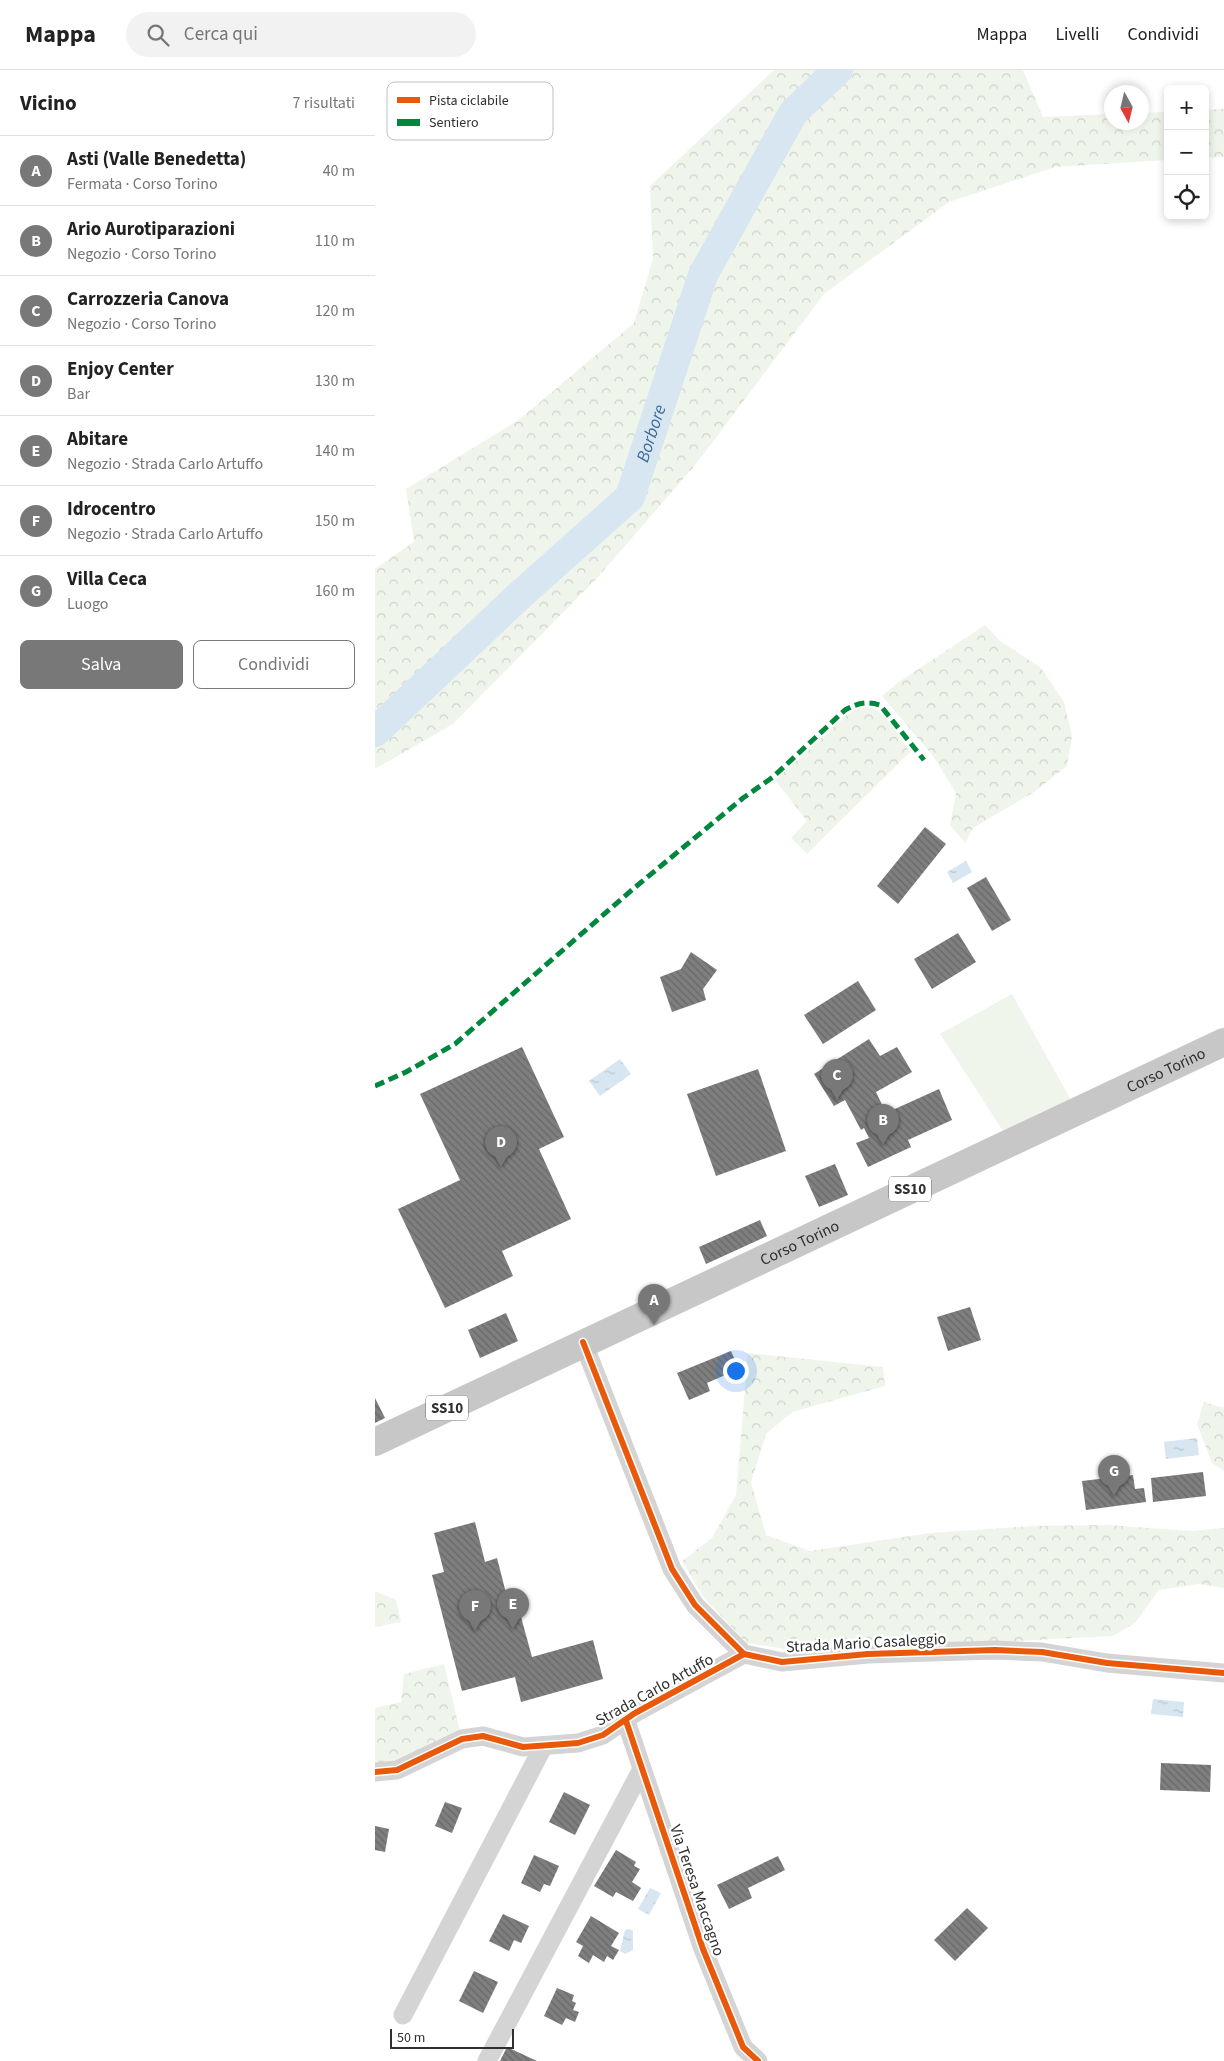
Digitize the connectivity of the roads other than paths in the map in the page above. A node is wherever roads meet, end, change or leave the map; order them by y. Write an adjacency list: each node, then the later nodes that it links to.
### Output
1 (1224, 1042): 2 (main road, Corso Torino / SS10)
2 (583, 1342): 3 (main road, Corso Torino / SS10); 4 (street)
3 (375, 1442)
4 (745, 1654): 5 (street, Strada Mario Casaleggio); 6 (street, Strada Carlo Artuffo)
5 (1224, 1673)
6 (626, 1721): 7 (street, Strada Carlo Artuffo); 8 (street, Via Teresa Maccagno)
7 (543, 1747): 9 (street, Strada Carlo Artuffo); 10 (street)
8 (642, 1769): 11 (street); 12 (street, Via Teresa Maccagno)
9 (375, 1772)
10 (403, 2015)
11 (487, 2061)
12 (758, 2061)

